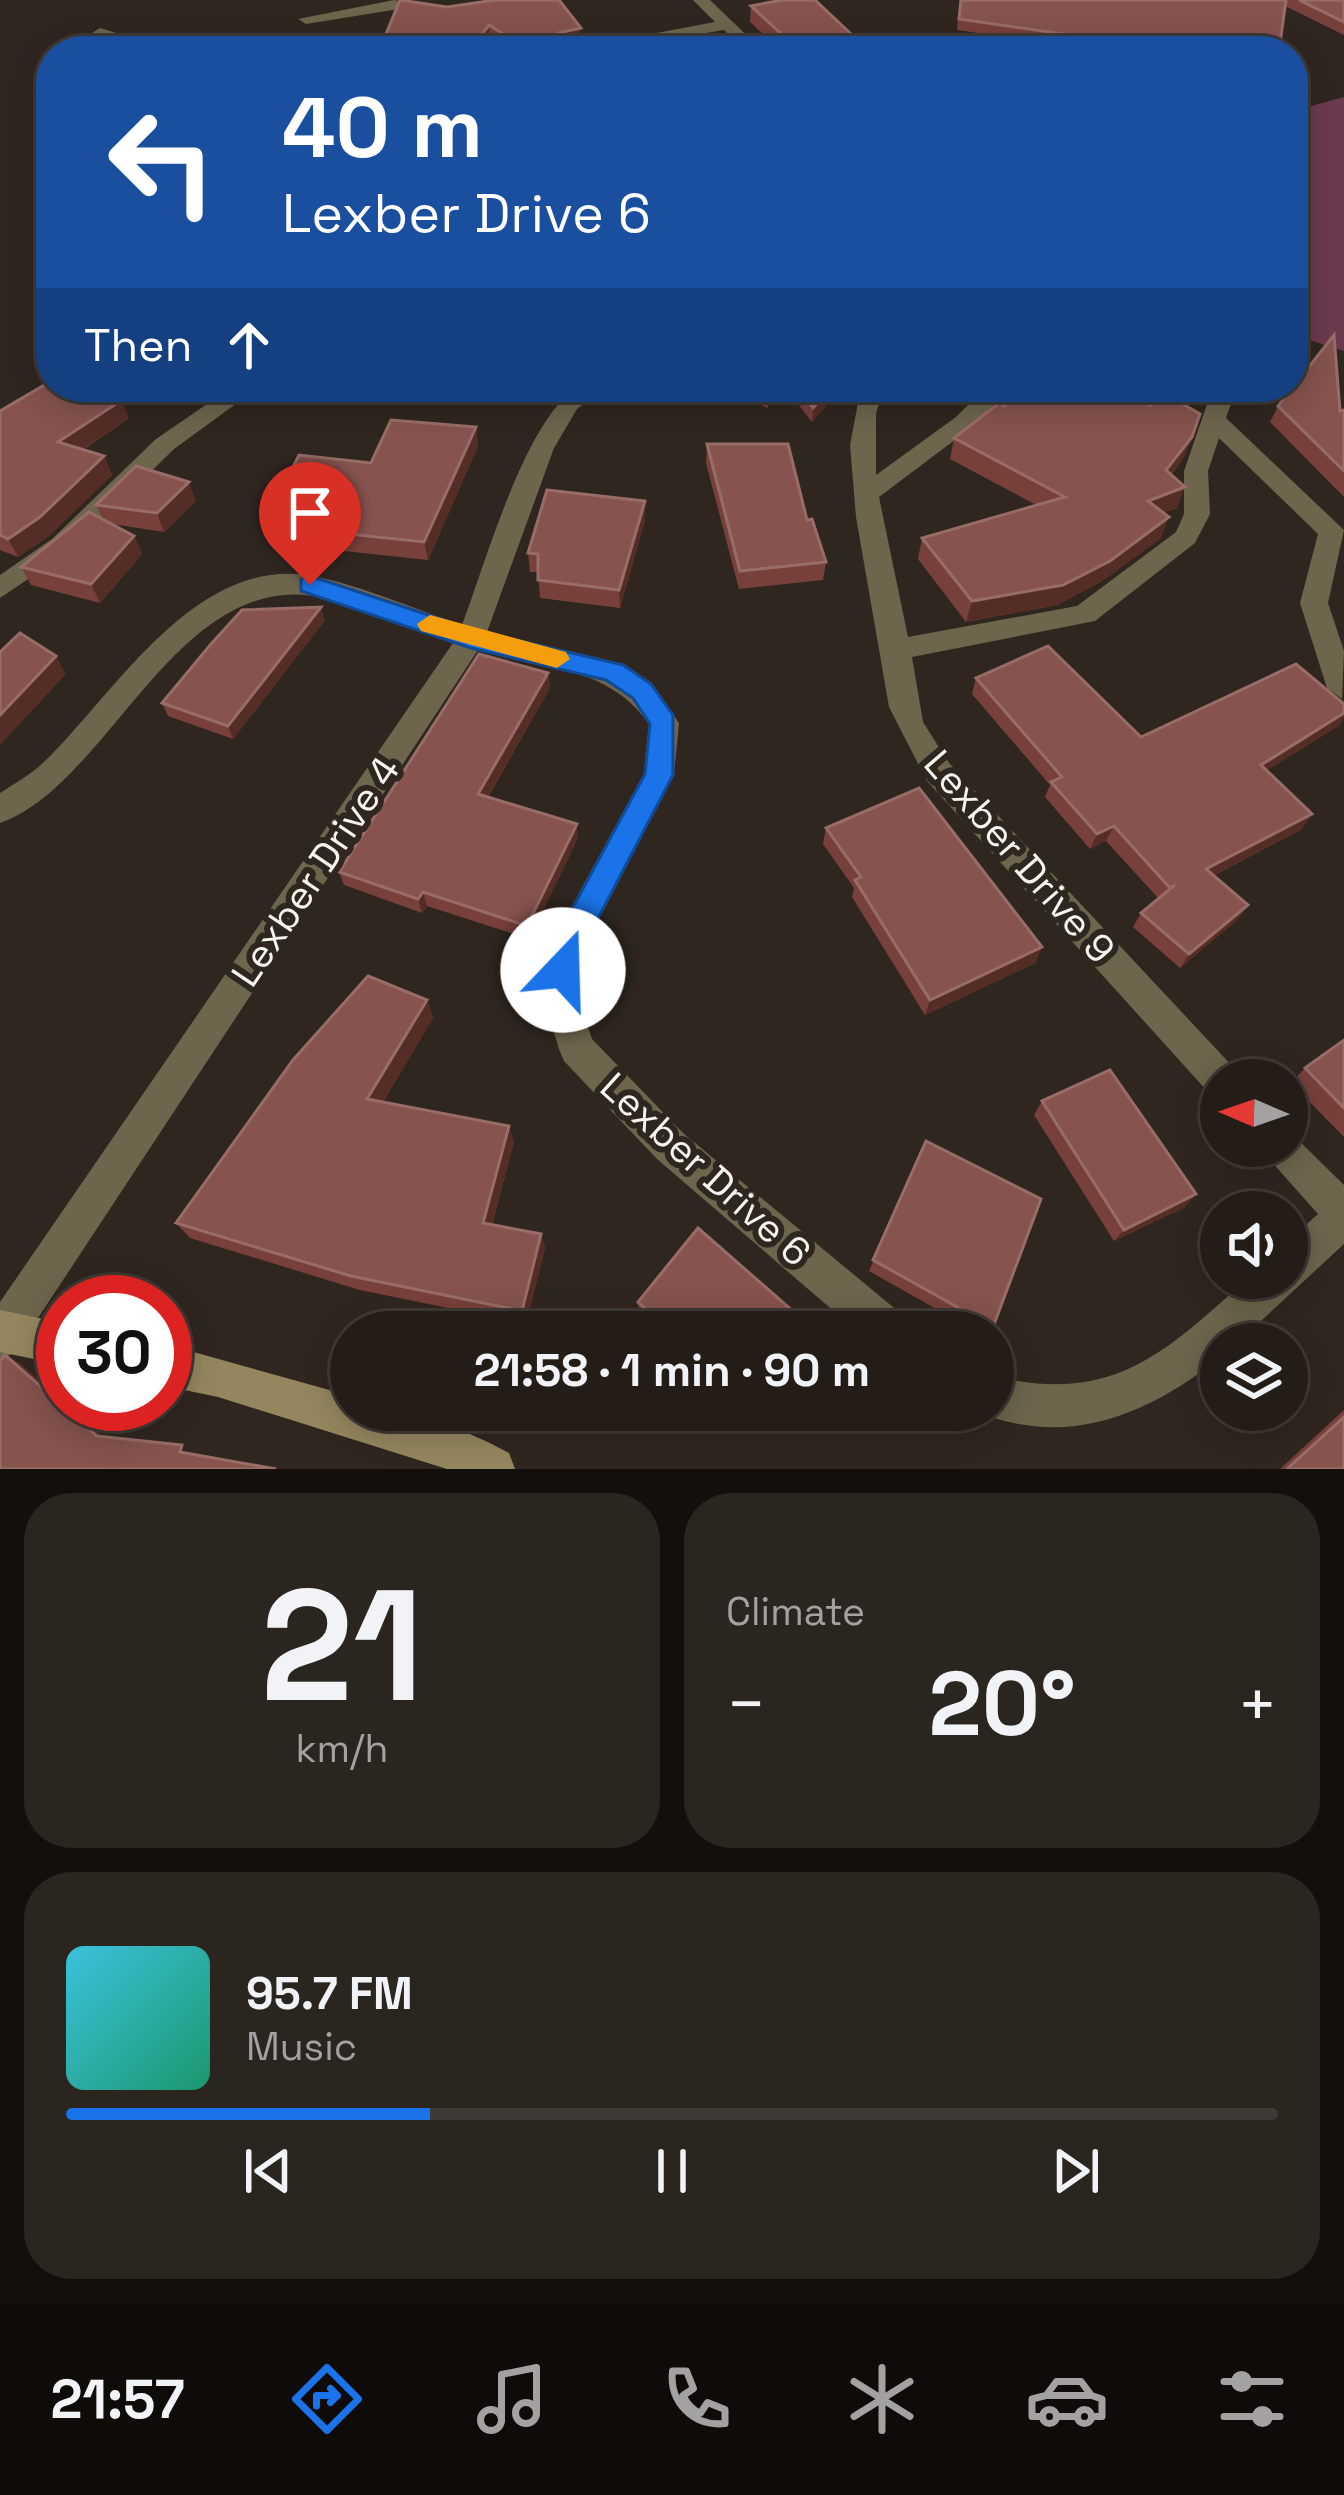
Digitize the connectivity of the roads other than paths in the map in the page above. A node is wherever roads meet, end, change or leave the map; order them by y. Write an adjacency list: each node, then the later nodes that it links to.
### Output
1 (701, 0): 4 (street)
2 (465, 10): 3 (street)
3 (306, 19)
4 (726, 25): 7 (street); 8 (street)
5 (100, 33): 6 (street)
6 (110, 36)
7 (670, 36)
8 (738, 36)
9 (226, 402): 15 (street)
10 (228, 402): 15 (street)
11 (571, 402): 19 (street, Lexber Drive 4)
12 (866, 402): 17 (street, Lexber Drive 9)
13 (984, 402): 17 (street)
14 (1219, 402): 16 (street)
15 (223, 404): 18 (street)
16 (1212, 418): 20 (street); 21 (street)
17 (869, 492): 20 (street, Lexber Drive 9)
18 (0, 588)
19 (471, 638): 22 (street, Lexber Drive 6); 28 (street, Lexber Drive 6); 29 (street, Lexber Drive 4)
20 (897, 650): 23 (street, Lexber Drive 9)
21 (1342, 688)
22 (0, 811)
23 (1202, 1059)
24 (1301, 1167): 25 (street)
25 (1344, 1215): 26 (street)
26 (1308, 1250)
27 (1255, 1299): 32 (street)
28 (865, 1311)
29 (2, 1334): 30 (main road)
30 (36, 1340)
31 (192, 1371): 33 (main road)
32 (1014, 1401)
33 (493, 1469)

